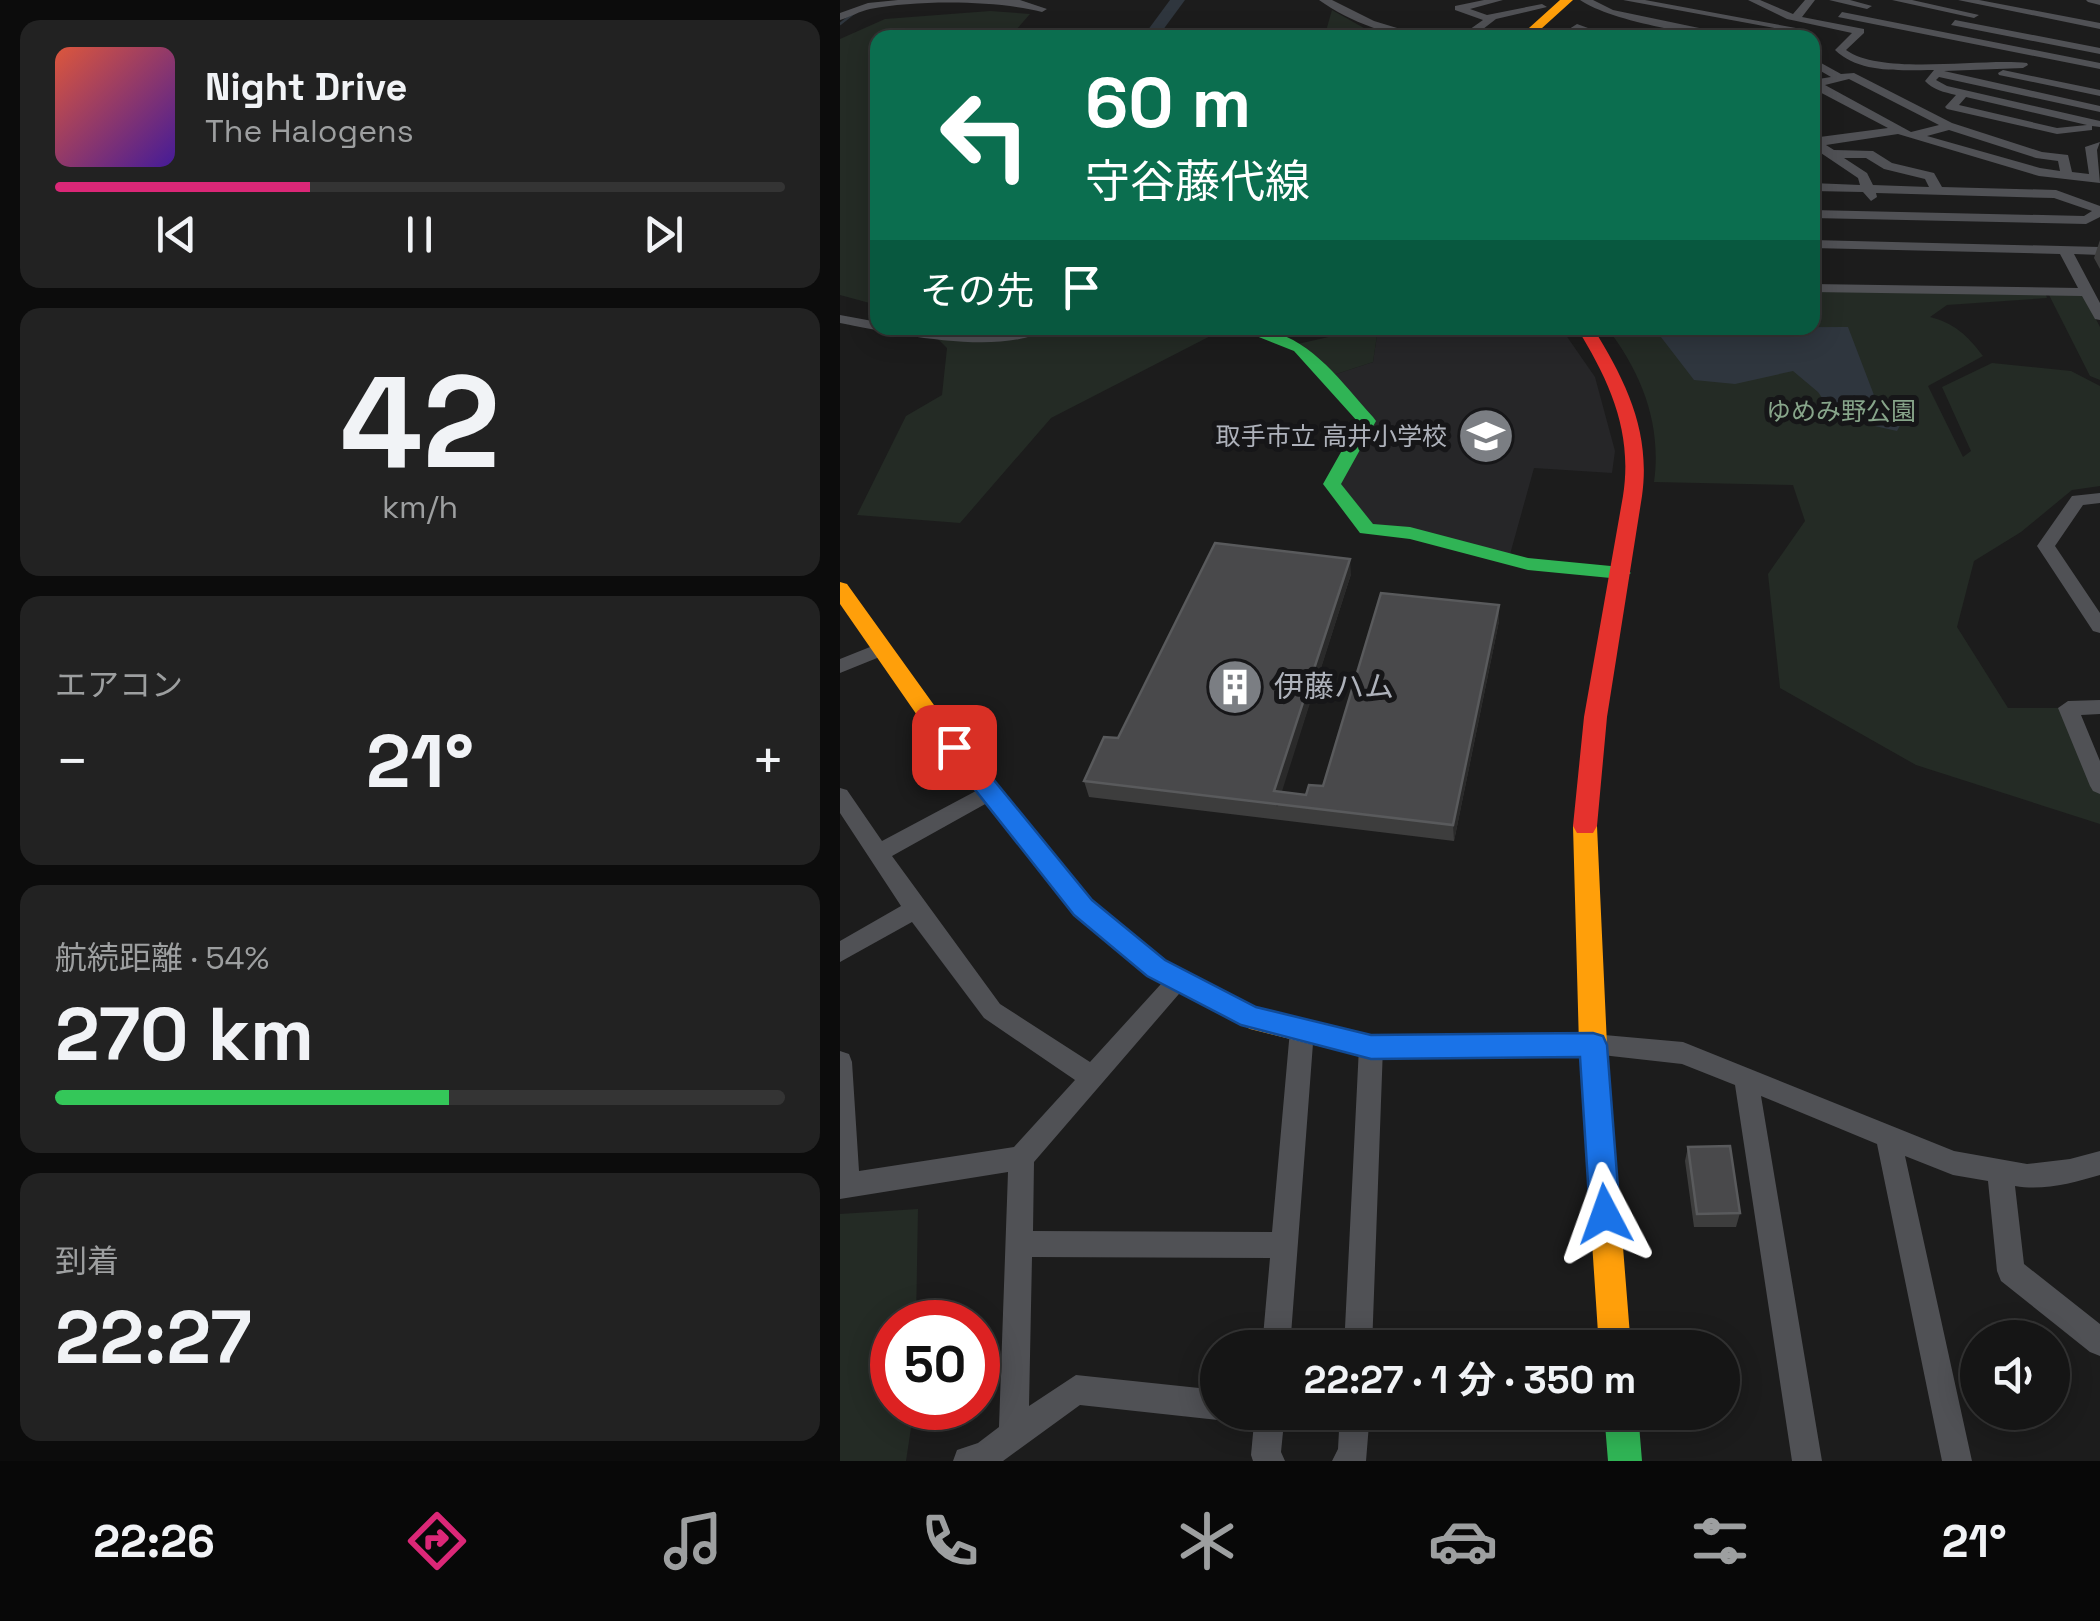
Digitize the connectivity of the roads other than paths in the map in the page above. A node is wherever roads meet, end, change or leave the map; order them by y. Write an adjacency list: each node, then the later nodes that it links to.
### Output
1 (930, 0): 18 (street); 22 (street)
2 (1324, 0): 27 (street)
3 (1498, 0): 23 (street)
4 (1568, 0): 29 (street)
5 (1586, 0): 24 (street)
6 (1628, 0): 19 (street)
7 (1703, 0): 19 (street)
8 (1753, 0): 17 (street)
9 (1834, 0): 21 (street)
10 (1897, 0): 15 (street)
11 (1963, 0): 33 (street)
12 (2026, 0): 20 (street)
13 (2091, 0): 14 (street)
14 (2100, 2)
15 (1931, 3): 21 (street); 33 (street)
16 (1542, 6): 23 (street)
17 (1803, 8): 25 (street); 26 (street)
18 (1042, 9)
19 (1692, 11): 24 (street); 25 (street)
20 (2100, 14)
21 (1916, 16): 26 (street); 35 (street)
22 (840, 18)
23 (1486, 18): 28 (street)
24 (1676, 24): 30 (street)
25 (1807, 26): 31 (street); 32 (street)
26 (1909, 28): 34 (street); 37 (street)
27 (1396, 30)
28 (1476, 30)
29 (1533, 30)
30 (1704, 30)
31 (1800, 30)
32 (1860, 31): 34 (street); 39 (street)
33 (2099, 33): 35 (street)
34 (1898, 39): 40 (street)
35 (2086, 49): 36 (street); 37 (street)
36 (2100, 52)
37 (2075, 61): 41 (street); 43 (street)
38 (1820, 65): 44 (street)
39 (1885, 66): 42 (street); 44 (street)
40 (2024, 66): 42 (street); 43 (street)
41 (2100, 66)
42 (1946, 67): 47 (street); 49 (street); 51 (street)
43 (2067, 73): 45 (street); 47 (street)
44 (1845, 76): 46 (street); 54 (street)
45 (2100, 80)
46 (1820, 82)
47 (2058, 85): 50 (street); 51 (street)
48 (1820, 86): 56 (street)
49 (1963, 94): 53 (street); 55 (street)
50 (2100, 94)
51 (2047, 98): 52 (street); 53 (street)
52 (2100, 109)
53 (2035, 110): 55 (street)
54 (1949, 126): 57 (street); 62 (street)
55 (2100, 126)
56 (1901, 130): 57 (street); 58 (street)
57 (1916, 135): 62 (street)
58 (1820, 141)
59 (1820, 146): 61 (street)
60 (2100, 146): 63 (street)
61 (1832, 154): 65 (street); 66 (street)
62 (2066, 173): 63 (street)
63 (2098, 179)
64 (1820, 187): 65 (street)
65 (1868, 188): 66 (street); 69 (street)
66 (1937, 190): 67 (street)
67 (2100, 211): 69 (street)
68 (1820, 214): 69 (street)
69 (1878, 216): 71 (street)
70 (1820, 244): 71 (street)
71 (1889, 246): 72 (street)
72 (2064, 250): 73 (street); 75 (street)
73 (2100, 251)
74 (1820, 288): 75 (street)
75 (2086, 292): 76 (street)
76 (2100, 316)
77 (840, 319): 78 (street)
78 (870, 325)
79 (920, 335): 80 (street)
80 (978, 335)
81 (1264, 335): 84 (street)
82 (1589, 335): 84 (street)
83 (2100, 498): 86 (street)
84 (1620, 573): 98 (street)
85 (840, 589): 87 (street)
86 (2100, 627)
87 (880, 649): 88 (street); 91 (street)
88 (840, 666)
89 (2100, 706): 90 (street)
90 (2100, 786)
91 (990, 792): 93 (street); 96 (street)
92 (840, 796): 93 (street)
93 (878, 853): 94 (street)
94 (914, 909): 95 (street); 101 (street)
95 (840, 952)
96 (1180, 980): 97 (street); 101 (street)
97 (1302, 1030): 99 (street); 109 (street)
98 (1593, 1045): 99 (street); 102 (street); 112 (street)
99 (1371, 1047): 111 (street)
100 (840, 1062): 107 (street)
101 (1093, 1078): 104 (street)
102 (1746, 1079): 103 (street); 123 (street)
103 (1888, 1135): 106 (street); 124 (street)
104 (1021, 1158): 107 (street); 108 (street)
105 (2100, 1162): 106 (street)
106 (2000, 1174): 113 (street)
107 (843, 1186)
108 (1019, 1244): 109 (street); 118 (street)
109 (1284, 1245): 110 (street)
110 (1277, 1330)
111 (1359, 1330)
112 (1615, 1330)
113 (2100, 1342)
114 (1200, 1403): 118 (street)
115 (1268, 1430): 120 (street)
116 (1354, 1430): 121 (street)
117 (1623, 1430): 122 (street)
118 (1014, 1435): 119 (street)
119 (968, 1461)
120 (1270, 1461)
121 (1347, 1461)
122 (1626, 1461)
123 (1807, 1461)
124 (1958, 1461)

